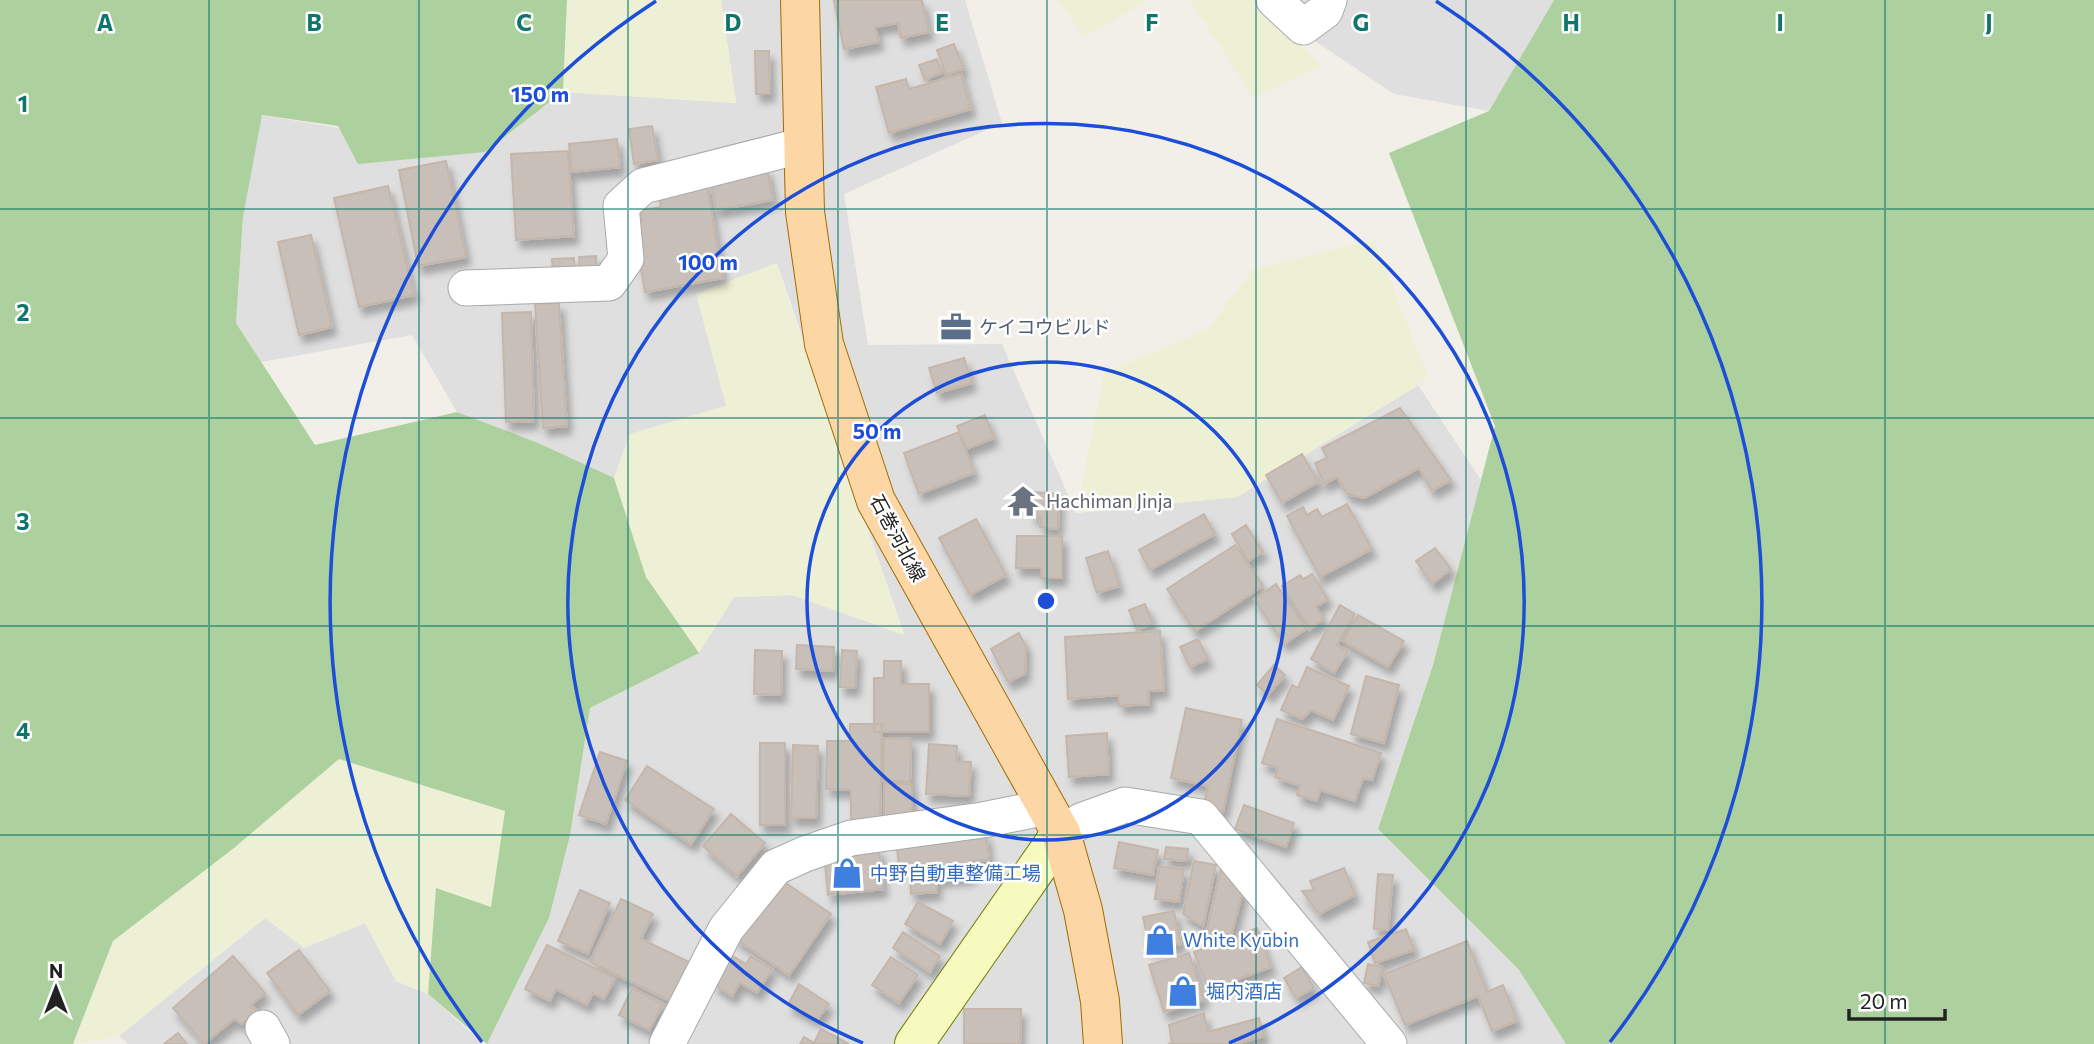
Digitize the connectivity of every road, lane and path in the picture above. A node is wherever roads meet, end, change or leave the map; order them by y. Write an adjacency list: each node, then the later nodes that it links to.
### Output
1 (800, 0): 4 (main road, 石巻河北線)
2 (1274, 0): 3 (street)
3 (1329, 0)
4 (804, 145): 5 (street); 6 (main road, 石巻河北線)
5 (466, 288)
6 (1054, 820): 7 (street); 8 (street); 9 (main road, 石巻河北線); 10 (street)
7 (667, 1044)
8 (914, 1044)
9 (1102, 1044)
10 (1389, 1044)

